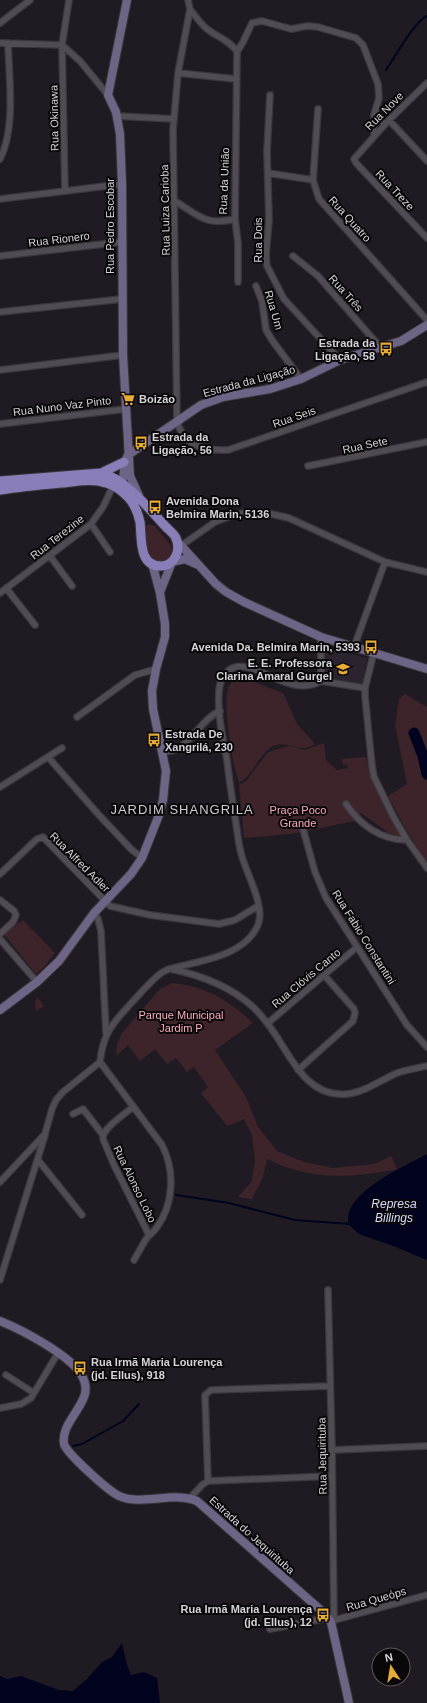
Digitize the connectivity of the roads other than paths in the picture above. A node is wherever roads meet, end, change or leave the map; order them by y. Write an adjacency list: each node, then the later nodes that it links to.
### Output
1 (30, 0): 6 (street)
2 (69, 0): 9 (street, Rua Okinawa)
3 (127, 0): 14 (main road)
4 (188, 0): 5 (street, Rua Luiza Carioba)
5 (190, 9): 10 (street); 11 (street, Rua Luiza Carioba)
6 (0, 23)
7 (0, 43): 8 (street)
8 (8, 43): 9 (street); 23 (street)
9 (62, 45): 14 (street); 28 (street, Rua Okinawa)
10 (237, 52): 12 (street, Rua da União); 17 (street)
11 (178, 73): 12 (street); 19 (street, Rua Luiza Carioba)
12 (236, 79): 31 (street, Rua da União)
13 (427, 83): 20 (street, Rua Nove)
14 (108, 95): 18 (main road, Rua Pedro Escobar)
15 (270, 95): 25 (street, Rua Dois)
16 (318, 109): 26 (street, Rua Quatro)
17 (374, 115): 20 (street); 21 (street)
18 (117, 116): 19 (street); 27 (main road, Rua Pedro Escobar)
19 (174, 119): 30 (street, Rua Luiza Carioba)
20 (387, 122): 21 (street, Rua Nove); 24 (street)
21 (374, 136): 22 (street, Rua Nove)
22 (357, 154): 32 (street, Rua Treze)
23 (0, 159)
24 (427, 161)
25 (268, 173): 26 (street); 44 (street, Rua Dois)
26 (313, 180): 40 (street, Rua Quatro)
27 (122, 184): 28 (street); 33 (main road, Rua Pedro Escobar)
28 (64, 191): 29 (street)
29 (0, 199)
30 (175, 201): 31 (street, Rua da União); 49 (street, Rua Luiza Carioba)
31 (235, 219): 36 (street)
32 (427, 238)
33 (121, 242): 34 (street, Rua Rionero); 38 (main road, Rua Pedro Escobar)
34 (0, 256)
35 (293, 256): 42 (street, Rua Três)
36 (238, 282)
37 (256, 286): 46 (street, Rua Um)
38 (122, 299): 39 (street); 43 (main road, Rua Pedro Escobar)
39 (0, 312)
40 (427, 320)
41 (427, 325): 42 (main road, Estrada da Ligação)
42 (381, 348): 44 (main road, Estrada da Ligação)
43 (123, 355): 45 (street); 48 (main road, Rua Pedro Escobar)
44 (340, 360): 46 (main road, Estrada da Ligação)
45 (0, 370)
46 (302, 379): 49 (main road, Estrada da Ligação)
47 (427, 382): 49 (street, Rua Seis)
48 (126, 409): 50 (street, Rua Nuno Vaz Pinto); 52 (main road, Rua Pedro Escobar)
49 (177, 421): 52 (main road, Estrada da Ligação)
50 (0, 424)
51 (427, 442): 53 (street, Rua Sete)
52 (126, 459): 54 (main road); 56 (main road, Rua Pedro Escobar); 58 (main road, Rua Pedro Escobar)
53 (308, 466)
54 (101, 473): 55 (main road); 56 (main road)
55 (0, 481)
56 (118, 486): 57 (main road); 58 (main road); 60 (street, Rua Terezine); 61 (main road)
57 (0, 490)
58 (140, 499): 59 (main road)
59 (159, 520): 61 (main road); 62 (main road)
60 (91, 524): 63 (street); 64 (street, Rua Terezine)
61 (140, 526): 67 (main road)
62 (179, 542): 65 (main road); 66 (street); 68 (main road)
63 (110, 552)
64 (50, 556): 70 (street); 71 (street, Rua Terezine)
65 (172, 562): 67 (main road); 68 (main road); 73 (main road)
66 (385, 562): 69 (street); 76 (street)
67 (152, 563): 73 (main road)
68 (199, 566): 75 (main road)
69 (427, 572)
70 (72, 586)
71 (6, 588): 72 (street, Rua Terezine); 74 (street)
72 (0, 593)
73 (160, 593): 78 (main road)
74 (35, 625)
75 (321, 637): 76 (main road); 80 (street)
76 (354, 647): 77 (main road)
77 (374, 652): 79 (main road); 81 (street)
78 (156, 669): 83 (street); 85 (main road)
79 (427, 669)
80 (321, 681): 81 (street); 82 (street)
81 (365, 688): 90 (street)
82 (220, 711): 85 (street); 96 (street)
83 (78, 717)
84 (62, 748): 86 (street)
85 (162, 751): 91 (main road)
86 (48, 757): 87 (street); 91 (street)
87 (0, 787)
88 (346, 804): 90 (street)
89 (303, 829): 100 (street, Rua Fabio Constantini)
90 (407, 840): 92 (street)
91 (142, 858): 95 (main road)
92 (427, 868)
93 (0, 874): 95 (street, Rua Alfred Adler)
94 (0, 900): 98 (street)
95 (106, 902): 96 (street); 97 (main road)
96 (258, 906): 101 (street)
97 (94, 913): 103 (main road); 106 (street)
98 (0, 934)
99 (0, 939): 103 (street)
100 (357, 947): 102 (street, Rua Clóvis Canto); 107 (street, Rua Fabio Constantini)
101 (169, 969): 105 (street); 106 (street)
102 (324, 975): 105 (street, Rua Clóvis Canto); 110 (street)
103 (37, 982): 104 (main road)
104 (0, 1010)
105 (268, 1023): 110 (street)
106 (106, 1035): 108 (street)
107 (427, 1047)
108 (100, 1062): 111 (street); 113 (street)
109 (427, 1066): 110 (street)
110 (298, 1070)
111 (134, 1107): 114 (street, Rua Alonso Lobo); 118 (street)
112 (73, 1114): 114 (street)
113 (45, 1134): 115 (street); 116 (street)
114 (103, 1135): 118 (street, Rua Alonso Lobo)
115 (38, 1160): 117 (street); 120 (street)
116 (0, 1182)
117 (82, 1215)
118 (147, 1238): 119 (street)
119 (134, 1260)
120 (0, 1280)
121 (328, 1290): 125 (street, Rua Jequirituba)
122 (0, 1321): 123 (main road)
123 (58, 1353): 126 (street); 132 (main road)
124 (6, 1375): 126 (street)
125 (330, 1386): 129 (street, Rua Jequirituba); 131 (street)
126 (34, 1393): 127 (street)
127 (0, 1408)
128 (427, 1446): 129 (street)
129 (332, 1450): 130 (street, Rua Jequirituba)
130 (332, 1476): 131 (street); 134 (street, Rua Jequirituba)
131 (208, 1482): 132 (street)
132 (190, 1498): 134 (main road, Estrada do Jequirituba)
133 (427, 1595): 134 (street, Rua Queóps)
134 (331, 1620): 135 (street, Rua Queóps); 136 (main road)
135 (270, 1628)
136 (349, 1703)

